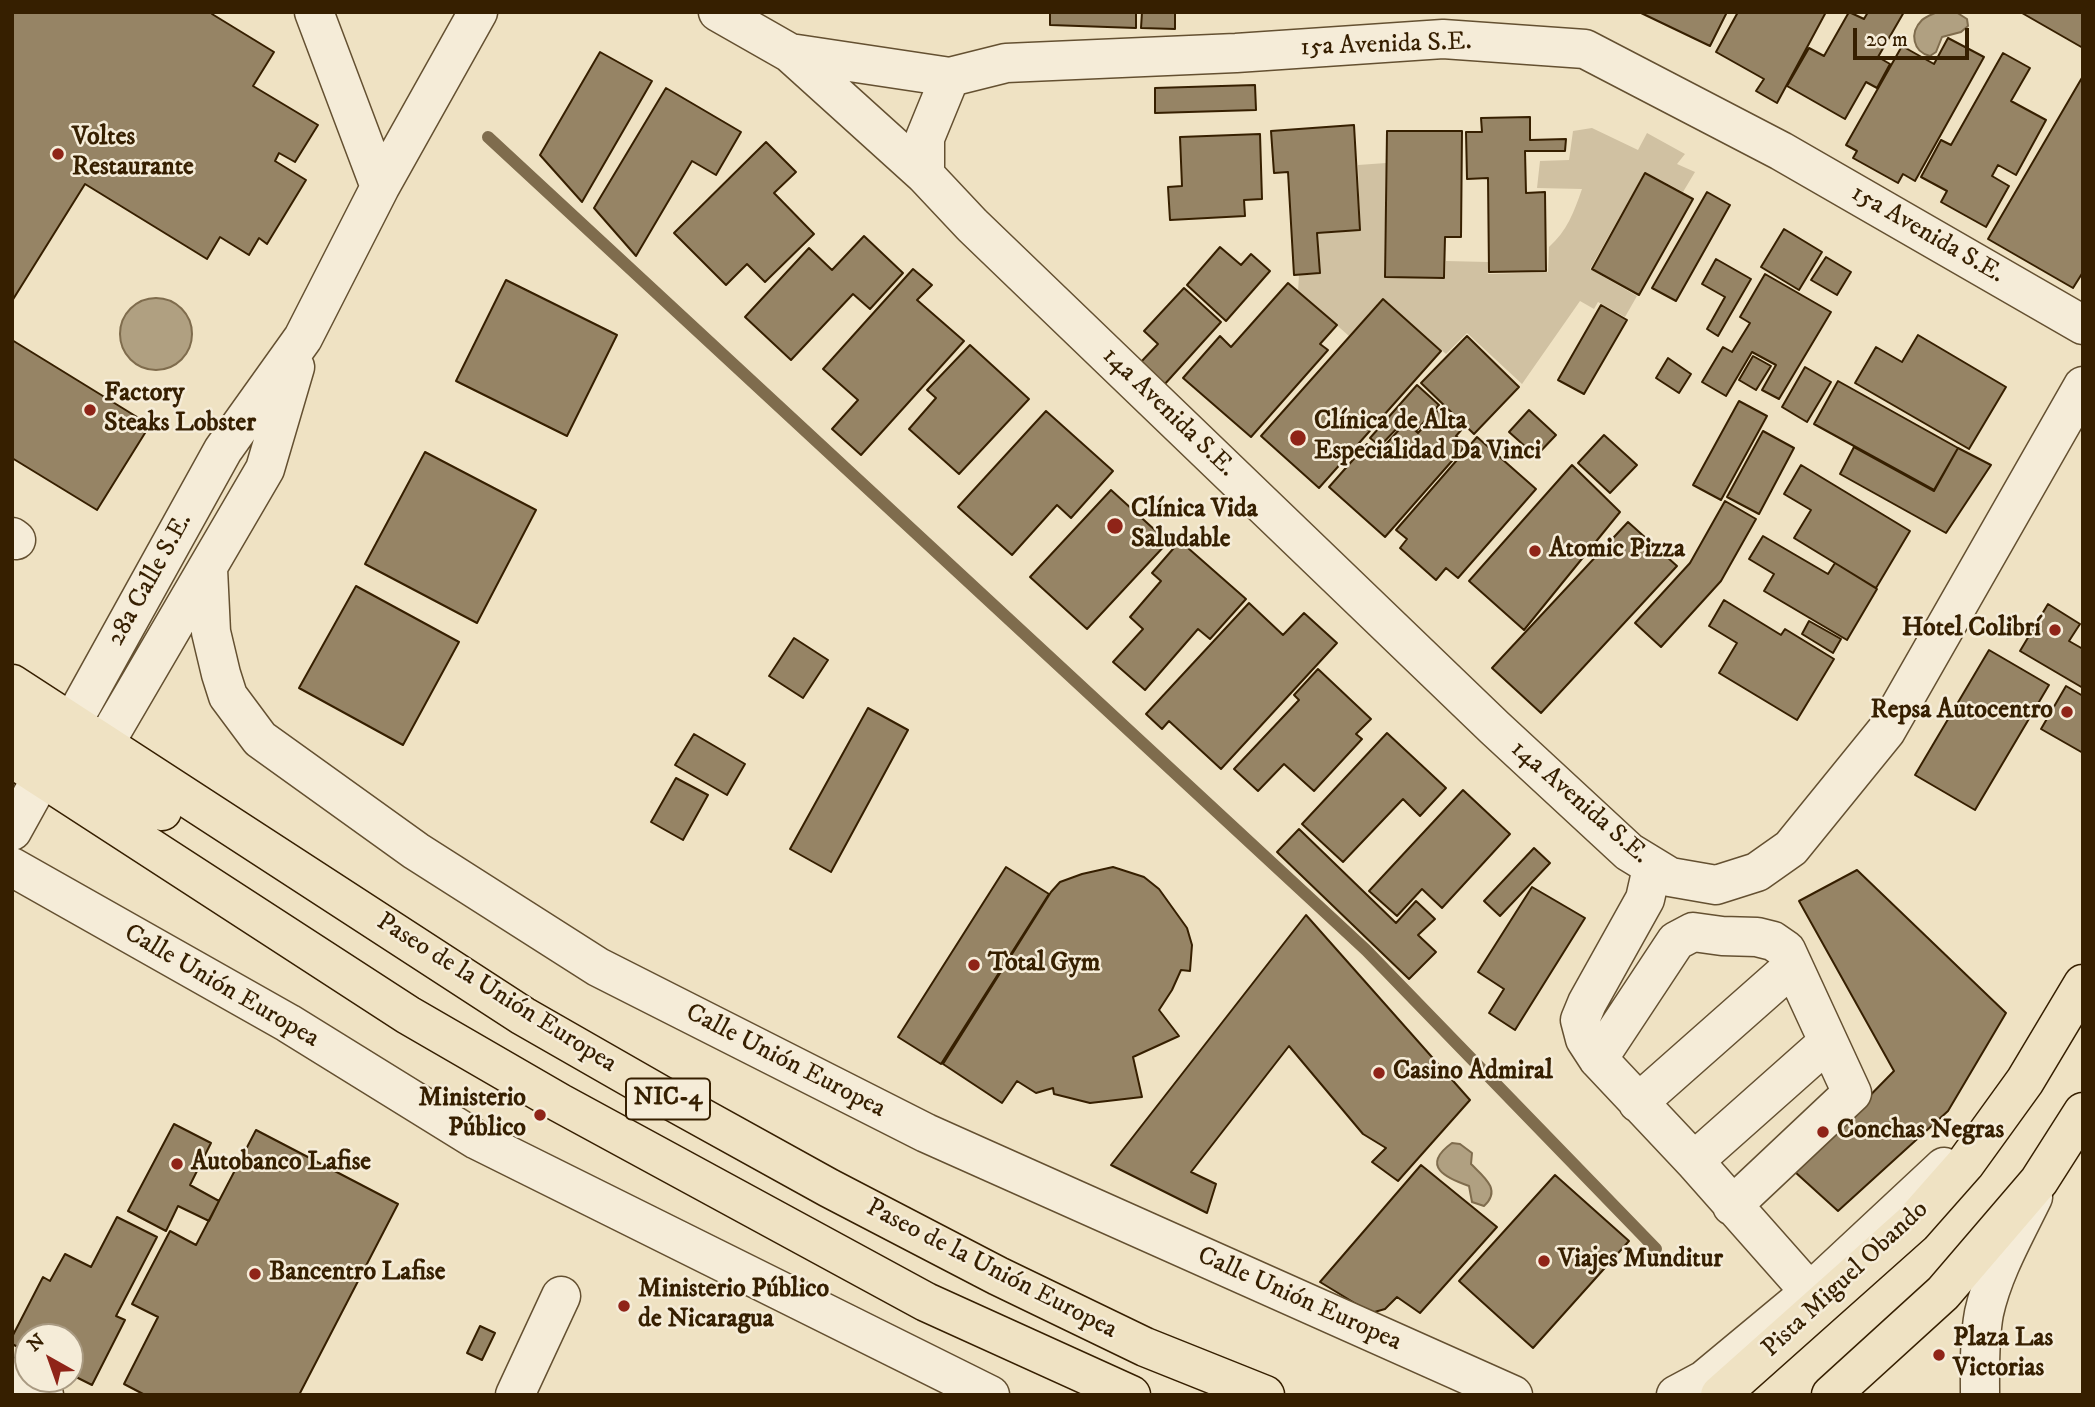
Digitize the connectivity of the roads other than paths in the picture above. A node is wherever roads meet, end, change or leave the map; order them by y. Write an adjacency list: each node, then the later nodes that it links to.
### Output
1 (314, 12): 8 (street)
2 (478, 12): 8 (street, 28a Calle S.E.)
3 (718, 12): 5 (street, 14a Avenida S.E.)
4 (1401, 27): 6 (street, 15a Avenida S.E.); 9 (street, 15a Avenida S.E.)
5 (790, 53): 6 (street, 15a Avenida S.E.); 7 (street, 14a Avenida S.E.)
6 (950, 77): 7 (street)
7 (925, 175): 19 (street, 14a Avenida S.E.)
8 (380, 187): 10 (street, 28a Calle S.E.)
9 (2083, 325)
10 (303, 338): 12 (street, 28a Calle S.E.); 16 (street, 28a Calle S.E.)
11 (2083, 386): 19 (street, 14a Avenida S.E.)
12 (208, 569): 15 (street, 28a Calle S.E.); 39 (street, Calle Unión Europea)
13 (12, 684): 16 (main road, Paseo de la Unión Europea / NIC-4)
14 (12, 727): 16 (main road)
15 (105, 743): 16 (main road, Paseo de la Unión Europea / NIC-4); 21 (main road, Paseo de la Unión Europea / NIC-4)
16 (46, 752): 17 (street, 28a Calle S.E.); 21 (main road); 37 (main road, Paseo de la Unión Europea / NIC-4)
17 (12, 831)
18 (12, 867): 36 (street, Calle Unión Europea)
19 (1652, 868): 24 (street)
20 (1793, 967): 23 (street); 24 (street); 25 (street)
21 (467, 979): 38 (main road, Paseo de la Unión Europea / NIC-4)
22 (2083, 984): 26 (main road, Pista Miguel Obando)
23 (1828, 1042): 28 (street); 30 (street)
24 (1598, 1059): 25 (street)
25 (1639, 1103): 28 (street)
26 (2004, 1111): 31 (street); 41 (main road, Pista Miguel Obando)
27 (2083, 1112): 29 (main road)
28 (1694, 1161): 30 (street)
29 (2039, 1181): 42 (main road); 43 (street)
30 (1732, 1206): 31 (street)
31 (1810, 1292): 40 (street)
32 (561, 1296): 35 (street)
33 (12, 1377): 34 (street)
34 (44, 1395)
35 (515, 1395)
36 (990, 1395)
37 (1131, 1395)
38 (1265, 1395)
39 (1513, 1395)
40 (1676, 1395)
41 (1720, 1395)
42 (1831, 1395)
43 (1980, 1395)

